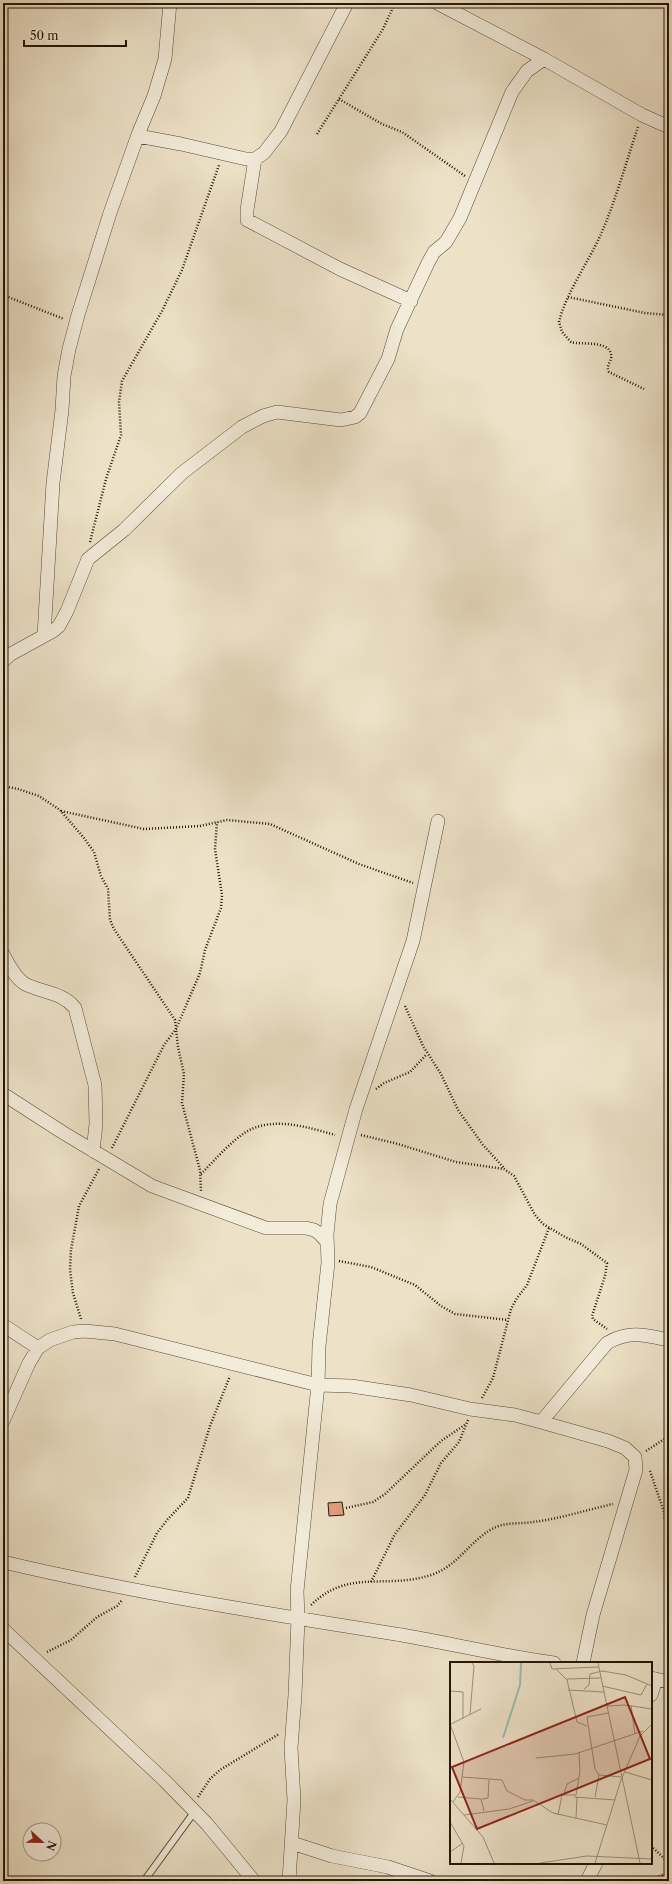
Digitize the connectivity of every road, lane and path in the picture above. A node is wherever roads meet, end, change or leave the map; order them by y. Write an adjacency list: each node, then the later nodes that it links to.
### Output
1 (170, 3): 10 (street)
2 (347, 3): 12 (street)
3 (395, 3): 6 (path)
4 (445, 5): 5 (street)
5 (544, 59): 7 (street); 13 (street)
6 (340, 99): 9 (path); 13 (path)
7 (642, 115): 8 (street); 15 (path)
8 (669, 127)
9 (317, 134)
10 (138, 136): 11 (street); 18 (street)
11 (223, 154): 12 (street); 20 (path)
12 (255, 159): 16 (street)
13 (475, 183): 16 (street)
14 (3, 295): 18 (path)
15 (568, 297): 17 (path); 19 (path)
16 (411, 301): 20 (street)
17 (669, 315)
18 (76, 323): 21 (street)
19 (644, 389)
20 (88, 559): 21 (street)
21 (44, 636): 22 (street)
22 (3, 661)
23 (3, 786): 24 (path)
24 (60, 810): 26 (path); 30 (path)
25 (438, 821): 27 (street)
26 (217, 822): 27 (path); 30 (path)
27 (425, 887): 29 (street)
28 (3, 954): 35 (street)
29 (395, 991): 31 (path); 34 (street)
30 (176, 1029): 36 (path); 38 (path)
31 (427, 1054): 32 (path); 37 (path)
32 (375, 1090)
33 (3, 1094): 35 (street)
34 (348, 1135): 37 (path); 38 (path); 41 (street)
35 (93, 1151): 36 (street)
36 (106, 1159): 39 (street); 45 (path)
37 (504, 1169): 40 (path)
38 (200, 1174): 39 (path)
39 (202, 1206): 41 (street)
40 (549, 1228): 43 (path); 46 (path)
41 (327, 1242): 42 (street)
42 (328, 1259): 43 (path); 50 (street)
43 (508, 1320): 51 (path)
44 (3, 1325): 48 (street)
45 (85, 1331): 48 (street); 49 (street)
46 (619, 1336): 47 (street); 53 (street)
47 (669, 1340)
48 (38, 1348): 52 (street)
49 (235, 1365): 50 (street); 63 (path)
50 (318, 1385): 51 (street); 64 (street)
51 (473, 1415): 53 (street); 54 (path); 54 (path)
52 (3, 1422)
53 (541, 1422): 56 (street)
54 (466, 1424): 59 (path); 62 (path)
55 (669, 1436): 56 (path)
56 (635, 1457): 58 (street)
57 (647, 1465): 60 (path)
58 (628, 1501): 62 (path); 68 (street)
59 (346, 1508)
60 (669, 1553)
61 (3, 1562): 63 (street)
62 (371, 1582): 64 (path)
63 (130, 1588): 64 (street); 66 (path)
64 (298, 1619): 67 (street); 73 (street)
65 (3, 1630): 66 (street)
66 (35, 1659): 72 (street)
67 (549, 1662)
68 (583, 1662)
69 (653, 1678): 70 (street)
70 (669, 1682)
71 (283, 1731): 72 (path)
72 (193, 1809): 78 (lane); 79 (street)
73 (292, 1843): 80 (street); 81 (street)
74 (652, 1847): 75 (path)
75 (669, 1863)
76 (596, 1864): 82 (street)
77 (669, 1872): 83 (path)
78 (144, 1881)
79 (254, 1881)
80 (289, 1881)
81 (430, 1881)
82 (587, 1881)
83 (648, 1881)

